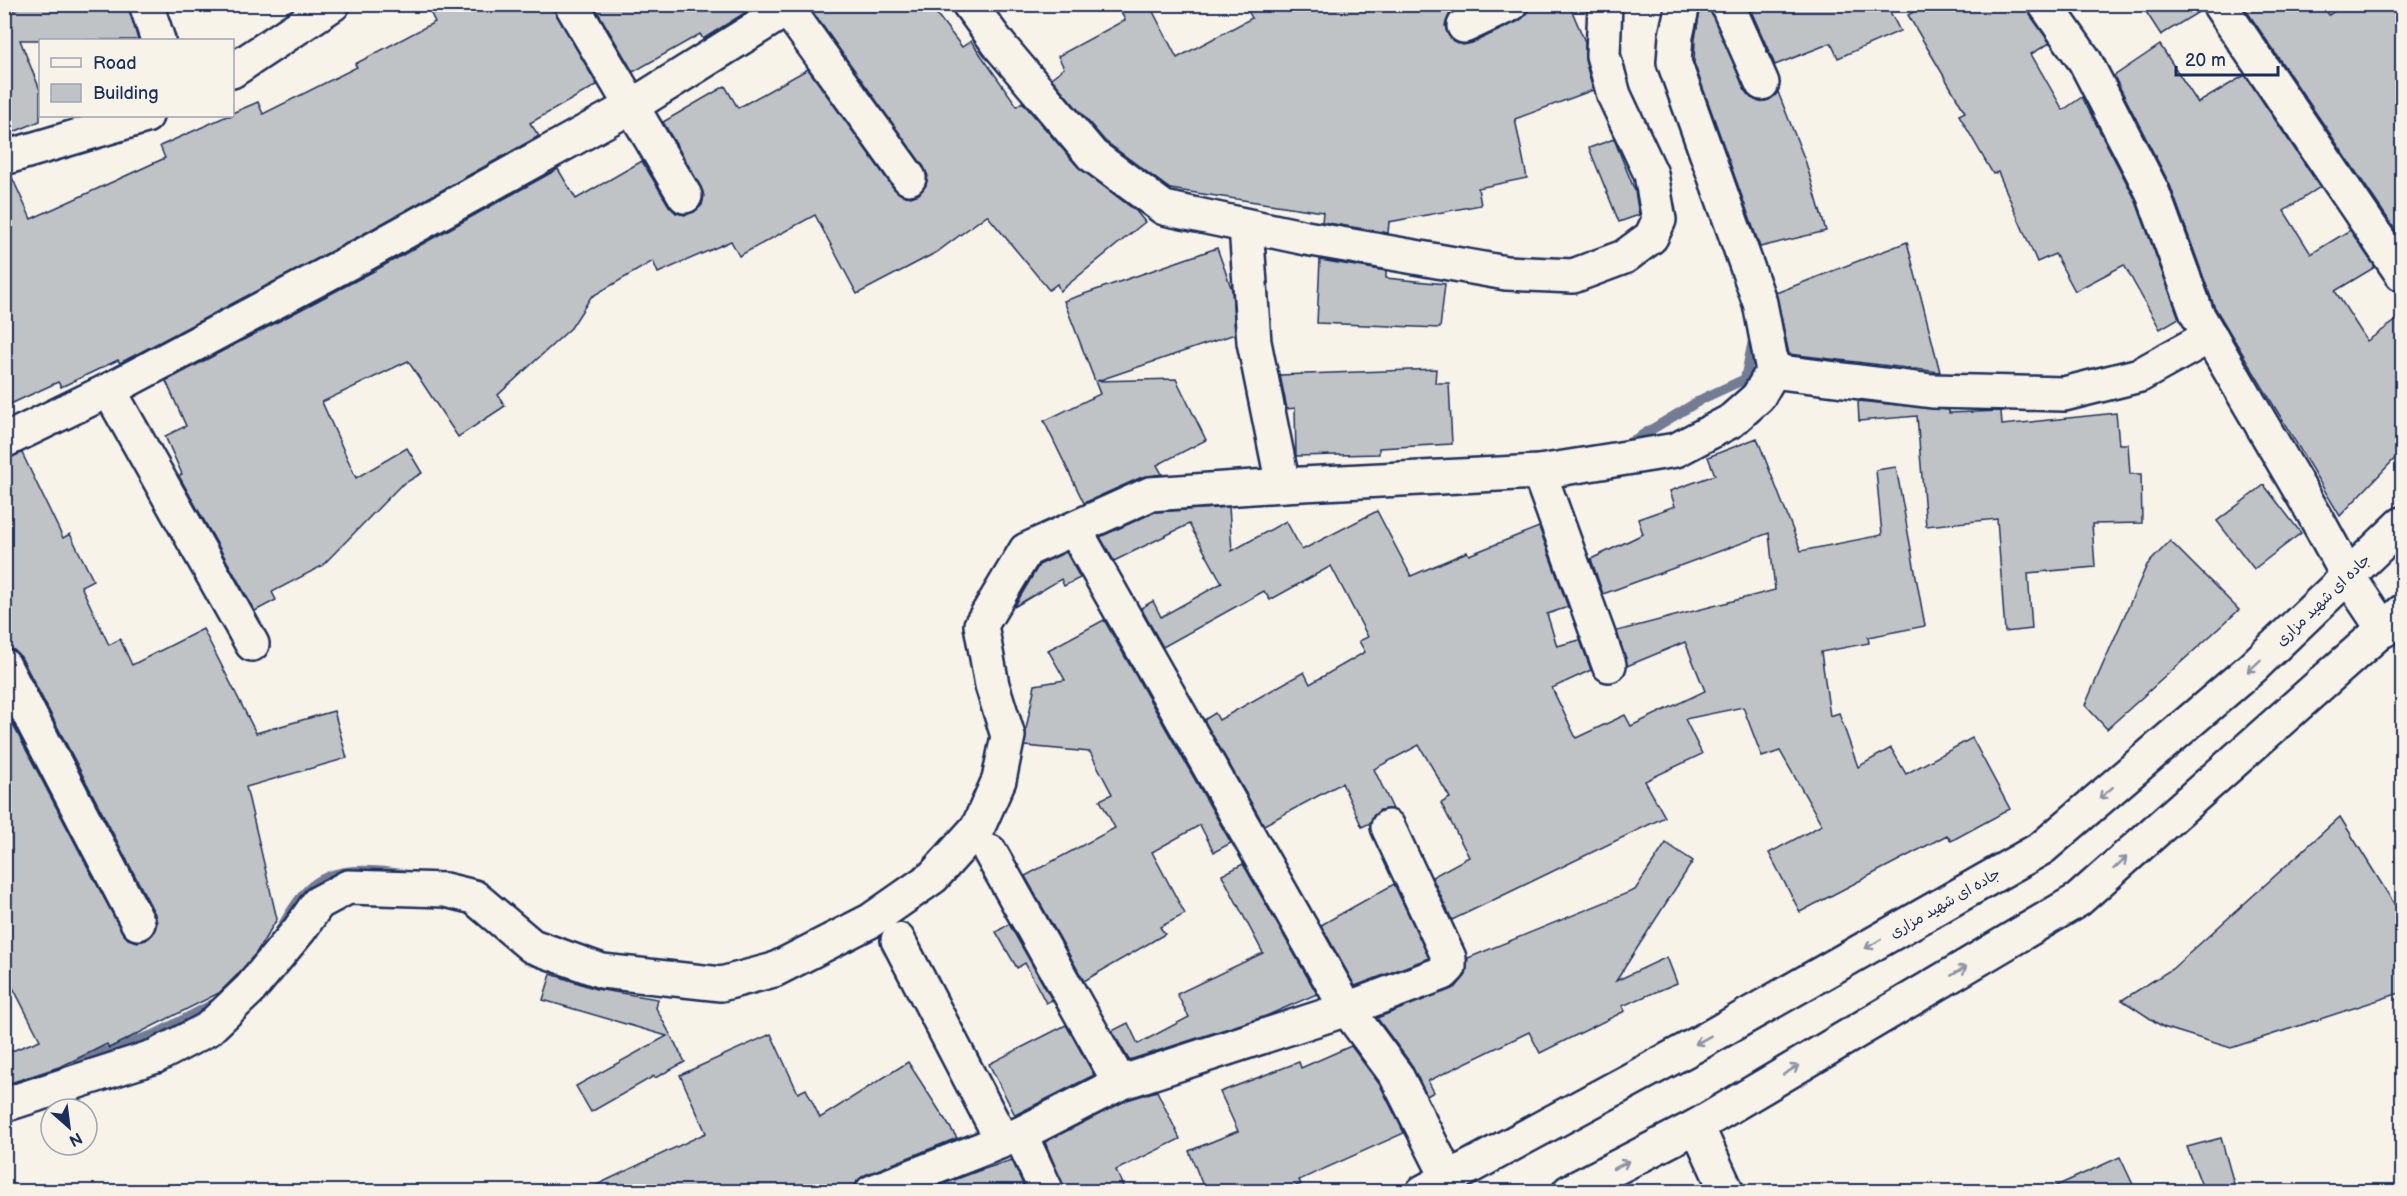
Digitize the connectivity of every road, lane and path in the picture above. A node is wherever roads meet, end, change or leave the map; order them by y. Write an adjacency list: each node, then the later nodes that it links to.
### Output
1 (146, 4): 13 (street)
2 (333, 4): 14 (street)
3 (571, 4): 16 (street)
4 (969, 4): 21 (street)
5 (1511, 4): 12 (street)
6 (1605, 4): 21 (street)
7 (1683, 4): 24 (street)
8 (1727, 4): 15 (street)
9 (2045, 4): 23 (street)
10 (2219, 4): 22 (street)
11 (786, 7): 16 (street); 19 (street)
12 (1464, 26)
13 (158, 39)
14 (234, 70)
15 (1762, 83)
16 (632, 106): 20 (street); 25 (street)
17 (143, 117): 18 (street)
18 (4, 158)
19 (909, 178)
20 (685, 196)
21 (1246, 226): 28 (street)
22 (2403, 274)
23 (2210, 336): 24 (street); 31 (street)
24 (1773, 370): 27 (street)
25 (110, 390): 26 (street); 33 (street)
26 (4, 441)
27 (1539, 472): 28 (street); 34 (street)
28 (1282, 485): 30 (street)
29 (2403, 524): 31 (street, جاده ای شهید مزاری)
30 (1075, 530): 40 (street); 42 (street)
31 (2348, 576): 32 (street); 45 (street, جاده ای شهید مزاری, one-way to 45)
32 (2393, 621): 43 (street, one-way to 32)
33 (252, 644)
34 (1609, 665)
35 (4, 666): 38 (street)
36 (1388, 827): 40 (street)
37 (990, 852): 41 (street)
38 (138, 923)
39 (898, 940): 44 (street)
40 (1347, 1009): 41 (street); 45 (street)
41 (1120, 1083): 44 (street)
42 (4, 1105)
43 (1697, 1126): 48 (street, one-way to 43); 49 (street)
44 (1011, 1137): 46 (street); 47 (street)
45 (1436, 1185)
46 (872, 1191)
47 (1047, 1191)
48 (1569, 1191)
49 (1727, 1191)

